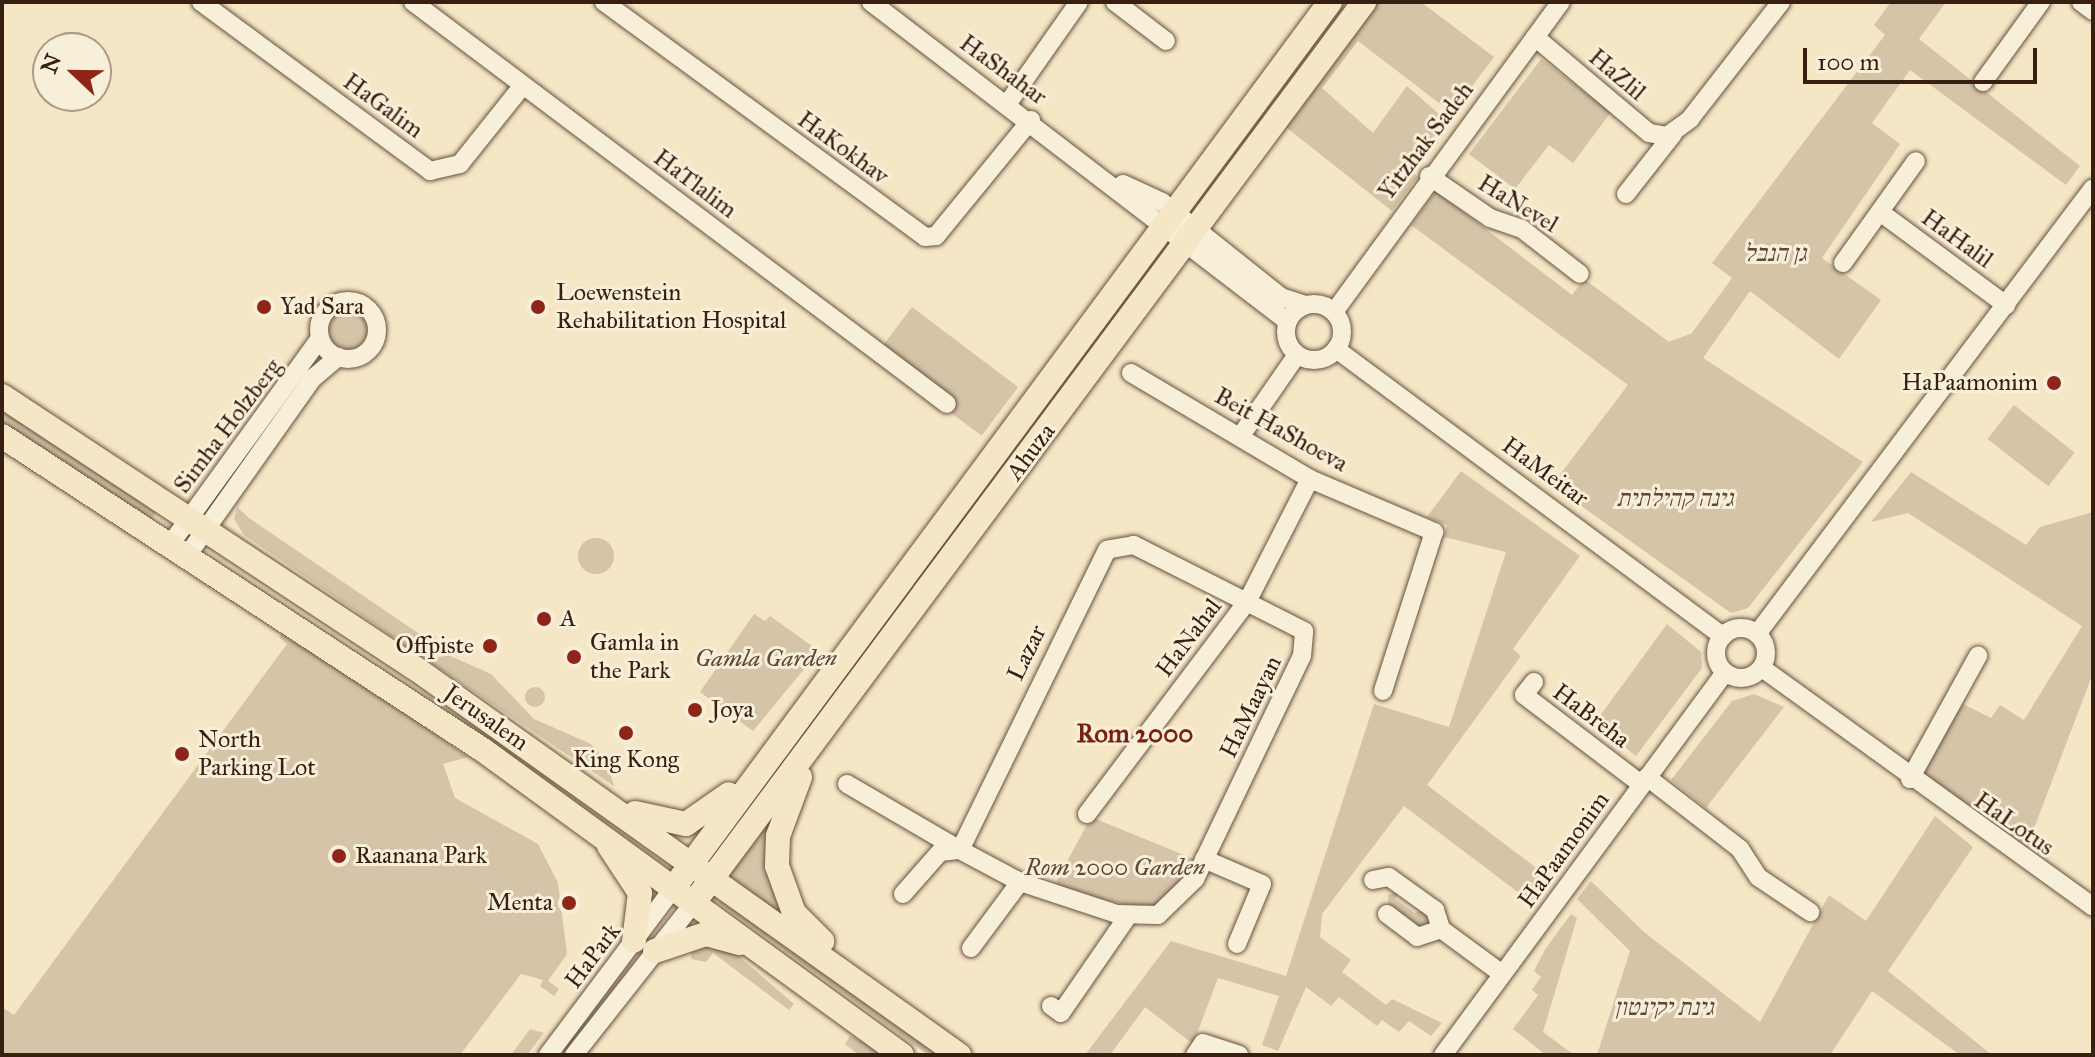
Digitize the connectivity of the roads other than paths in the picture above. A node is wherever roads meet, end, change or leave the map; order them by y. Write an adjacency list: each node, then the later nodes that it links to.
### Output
1 (201, 2): 18 (street, HaGalim)
2 (413, 2): 18 (street, HaTlalim)
3 (604, 2): 20 (street, HaKokhav)
4 (871, 2): 13 (street, HaShahar)
5 (1079, 2): 19 (street)
6 (1115, 2): 16 (street)
7 (1330, 2): 27 (main road, Ahuza)
8 (1364, 2): 28 (main road, Ahuza)
9 (1561, 2): 15 (street, Yitzhak Sadeh)
10 (1781, 2): 21 (street)
11 (2041, 2): 17 (street)
12 (2081, 2): 14 (street)
13 (892, 8): 19 (street, HaShahar)
14 (2093, 11)
15 (1535, 37): 21 (street, HaZlil); 23 (street, Yitzhak Sadeh)
16 (1166, 41)
17 (1983, 82)
18 (523, 85): 41 (street, HaTlalim)
19 (1008, 103): 20 (street, HaShahar)
20 (1031, 120): 27 (street, HaShahar)
21 (1673, 134): 25 (street)
22 (1916, 161): 26 (street)
23 (1429, 176): 30 (street, HaNevel); 33 (street, Yitzhak Sadeh)
24 (2093, 188): 32 (street)
25 (1626, 194)
26 (1880, 212): 29 (street); 32 (street, HaHalil)
27 (1168, 221): 28 (street); 55 (main road, Ahuza)
28 (1190, 237): 31 (street); 34 (street); 56 (main road, Ahuza)
29 (1843, 263)
30 (1580, 274)
31 (1305, 305): 33 (street); 34 (street)
32 (2006, 305): 48 (street)
33 (1334, 312): 36 (street)
34 (1287, 321): 37 (street)
35 (320, 338): 38 (street); 38 (street); 45 (street, Simha Holzberg)
36 (1336, 349): 37 (street); 49 (street, HaMeitar)
37 (1297, 355): 42 (street)
38 (338, 357): 45 (street, Simha Holzberg)
39 (1131, 373): 42 (street, Beit HaShoeva)
40 (2, 396): 45 (main road, Jerusalem)
41 (947, 404)
42 (1242, 434): 44 (street, Beit HaShoeva)
43 (2, 436): 46 (main road, Jerusalem)
44 (1310, 479): 47 (street, HaNahal); 54 (street, Beit HaShoeva)
45 (198, 522): 46 (street, Simha Holzberg); 60 (main road, Jerusalem)
46 (181, 548): 62 (main road, Jerusalem)
47 (1248, 600): 61 (street, HaNahal); 63 (street, Lazar); 64 (street, HaMaayan)
48 (1757, 634): 49 (street); 51 (street)
49 (1723, 636): 52 (street)
50 (1978, 656): 57 (street)
51 (1762, 668): 52 (street); 57 (street, HaLotus)
52 (1725, 673): 58 (street, HaPaamonim)
53 (1534, 682): 58 (street, HaBreha)
54 (1383, 691)
55 (816, 696): 60 (main road); 65 (main road, Ahuza)
56 (844, 702): 66 (main road, Ahuza); 82 (main road)
57 (1910, 779): 72 (street, HaLotus)
58 (1645, 781): 73 (street); 81 (street, HaPaamonim)
59 (847, 784): 63 (street, HaMaayan)
60 (606, 802): 65 (main road, Jerusalem)
61 (1087, 814)
62 (592, 825): 69 (main road, Jerusalem); 78 (main road)
63 (960, 850): 68 (street, HaMaayan); 70 (street)
64 (1204, 859): 75 (street, HaMaayan); 77 (street)
65 (692, 862): 66 (main road, Jerusalem); 69 (main road, Ahuza)
66 (714, 877): 71 (main road, Ahuza); 82 (main road, Jerusalem)
67 (1373, 880): 76 (street)
68 (1020, 882): 75 (street, HaMaayan); 80 (street)
69 (675, 886): 71 (main road, Jerusalem); 78 (street, HaPark)
70 (903, 894)
71 (695, 901): 78 (street, HaPark); 79 (main road, Jerusalem)
72 (2093, 907)
73 (1810, 912)
74 (1387, 914): 76 (street)
75 (1128, 916): 83 (street)
76 (1441, 929): 81 (street)
77 (1237, 944)
78 (645, 946): 79 (main road); 84 (street, HaPark); 85 (street, HaPark)
79 (755, 947): 86 (main road, Jerusalem)
80 (971, 948)
81 (1502, 974): 90 (street, HaPaamonim)
82 (860, 979): 87 (main road, Jerusalem)
83 (1051, 1006)
84 (548, 1055)
85 (574, 1055)
86 (902, 1055)
87 (959, 1055)
88 (1195, 1055): 89 (street)
89 (1239, 1055)
90 (1443, 1055)

